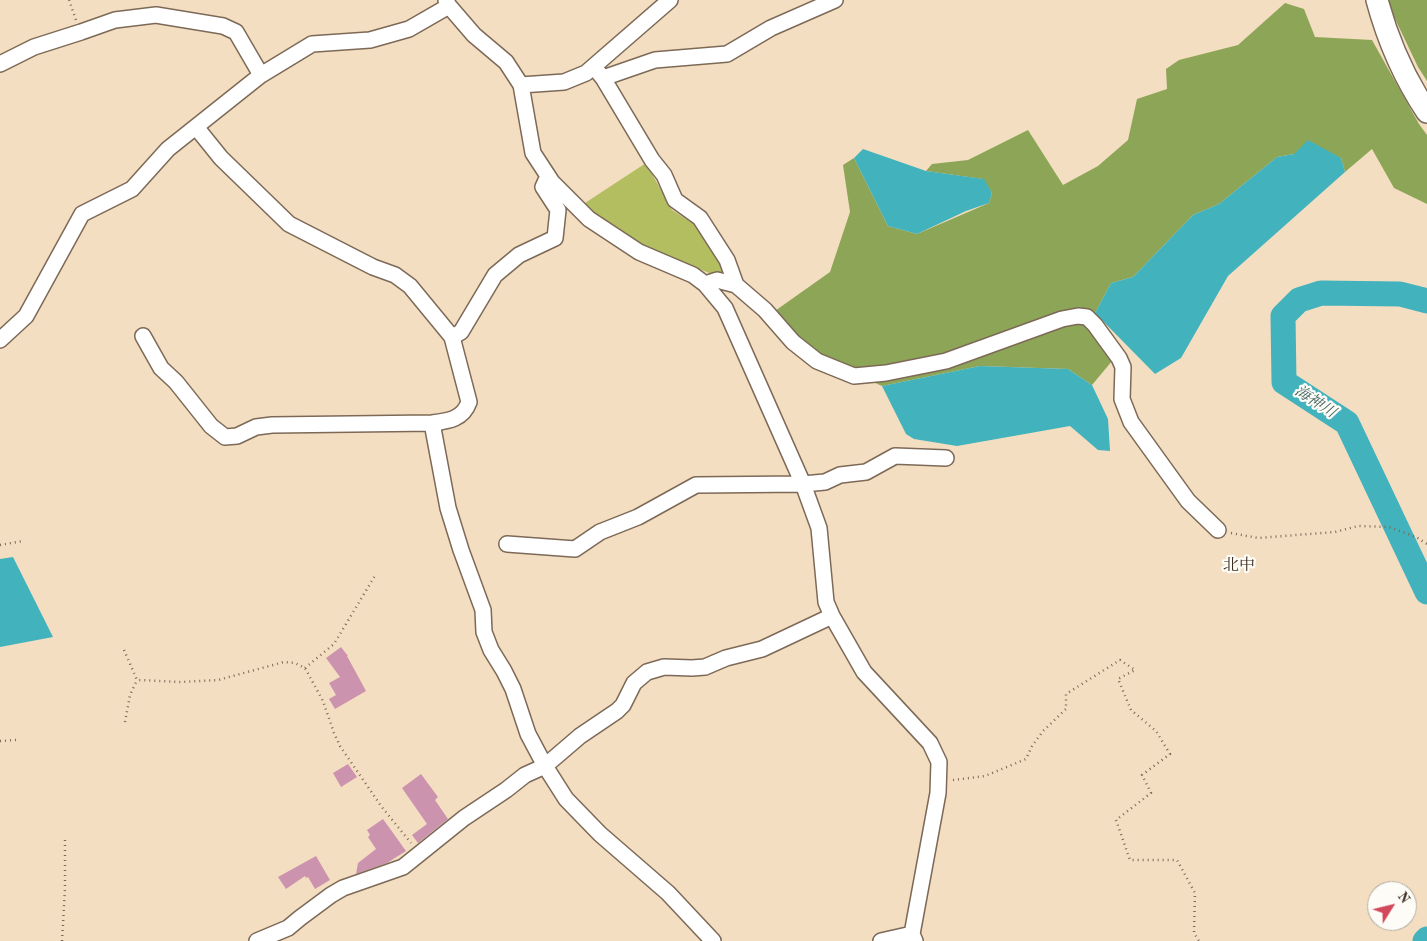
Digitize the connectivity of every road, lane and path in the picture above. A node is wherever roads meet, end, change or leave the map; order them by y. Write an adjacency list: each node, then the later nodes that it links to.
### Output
1 (69, 0): 6 (path)
2 (670, 0): 8 (street)
3 (835, 0): 8 (street)
4 (1377, 0): 11 (street)
5 (447, 3): 9 (street); 10 (street)
6 (81, 32): 7 (street); 9 (street)
7 (0, 64)
8 (599, 72): 10 (street); 15 (street)
9 (261, 75): 12 (street)
10 (521, 86): 13 (street)
11 (1427, 112)
12 (196, 127): 17 (street); 18 (street)
13 (548, 176): 14 (street); 17 (street)
14 (704, 284): 15 (street); 21 (street)
15 (736, 285): 22 (street)
16 (143, 336): 19 (street)
17 (452, 337): 19 (street)
18 (0, 340)
19 (432, 423): 35 (street)
20 (946, 458): 21 (street)
21 (803, 484): 24 (street); 28 (street)
22 (1218, 530): 25 (path)
23 (23, 541): 26 (path)
24 (507, 544)
25 (1427, 544)
26 (0, 545)
27 (376, 574): 30 (path)
28 (832, 616): 35 (street); 36 (street)
29 (124, 650): 31 (path)
30 (305, 668): 31 (path); 38 (path)
31 (137, 680): 32 (path)
32 (125, 722)
33 (16, 740): 34 (path)
34 (0, 741)
35 (545, 766): 38 (street); 42 (street)
36 (938, 781): 39 (street); 44 (path)
37 (65, 838): 40 (path)
38 (420, 854): 41 (street)
39 (914, 937): 43 (street)
40 (62, 941)
41 (257, 941)
42 (713, 941)
43 (881, 941)
44 (1199, 941)

